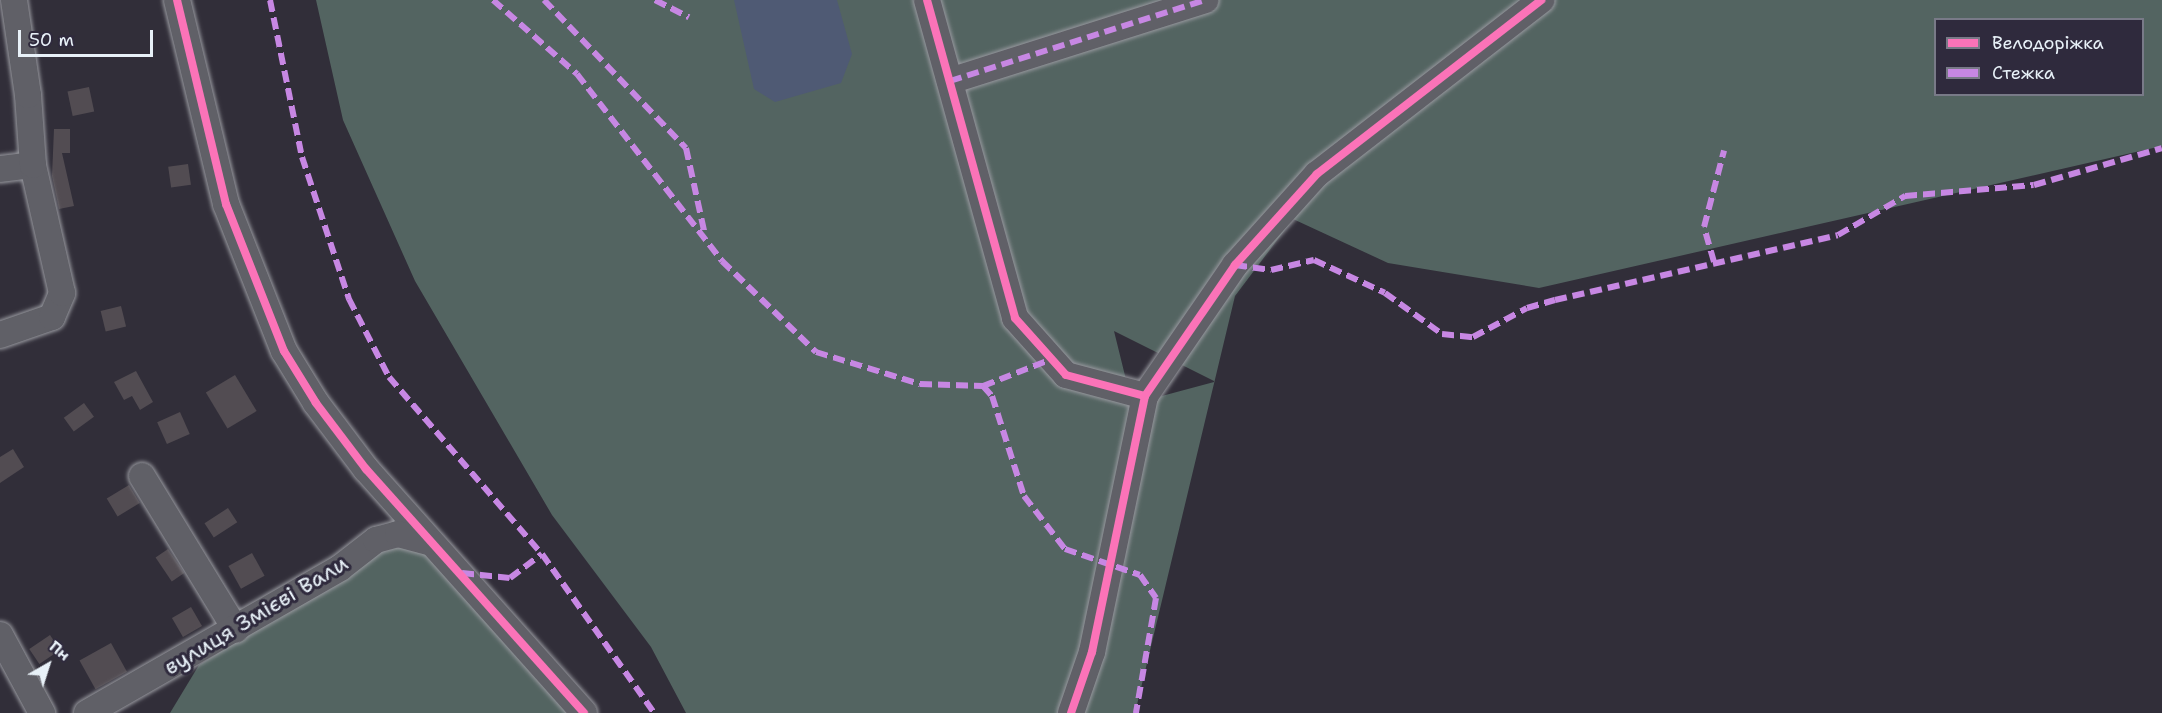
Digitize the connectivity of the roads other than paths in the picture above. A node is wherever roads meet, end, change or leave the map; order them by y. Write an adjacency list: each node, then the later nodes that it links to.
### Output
1 (14, 0): 7 (street)
2 (177, 0): 12 (street)
3 (927, 0): 6 (street)
4 (1205, 0): 6 (street)
5 (1540, 0): 10 (street)
6 (950, 81): 10 (street)
7 (33, 165): 8 (street); 9 (street)
8 (0, 168)
9 (0, 335)
10 (1145, 396): 18 (street)
11 (142, 476): 13 (street)
12 (428, 542): 13 (street, вулиця Змієві Вали); 17 (street)
13 (236, 630): 16 (street, вулиця Змієві Вали)
14 (3, 647): 15 (street)
15 (42, 713)
16 (87, 713)
17 (584, 713)
18 (1071, 713)

